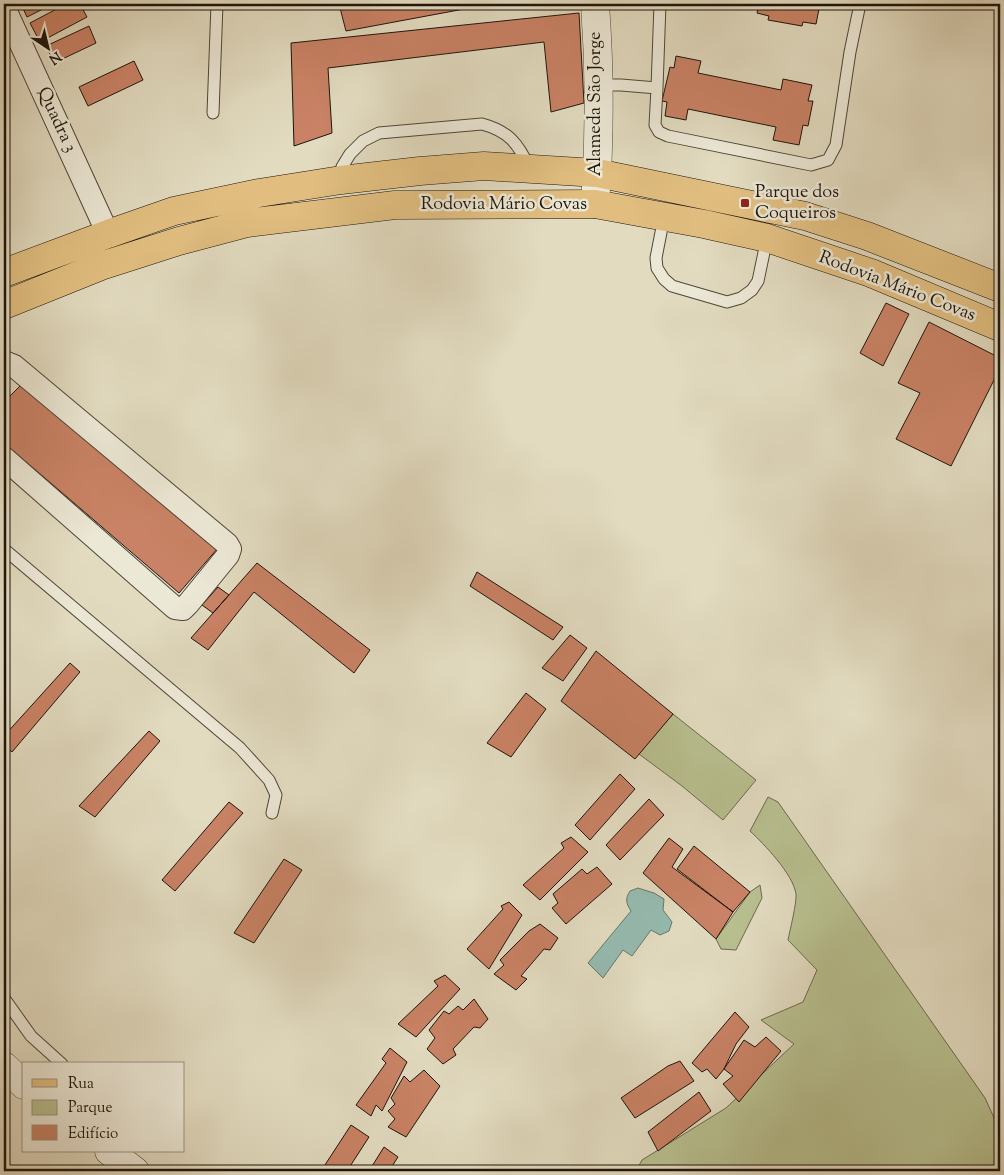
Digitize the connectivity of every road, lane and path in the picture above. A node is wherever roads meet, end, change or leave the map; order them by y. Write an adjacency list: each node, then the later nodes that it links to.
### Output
1 (217, 4): 8 (lane)
2 (595, 4): 6 (street, Alameda São Jorge)
3 (660, 4): 7 (lane)
4 (860, 4): 7 (lane)
5 (4, 7): 14 (street, Quadra 3)
6 (599, 85): 7 (lane); 10 (street, Alameda São Jorge)
7 (657, 88)
8 (213, 113)
9 (530, 169): 10 (main road, Rodovia Mário Covas); 11 (main road, Rodovia Mário Covas); 11 (lane)
10 (597, 172): 12 (street, Alameda São Jorge); 17 (main road, Rodovia Mário Covas)
11 (341, 180): 14 (main road, Rodovia Mário Covas)
12 (595, 204): 13 (main road, Rodovia Mário Covas); 18 (main road, Rodovia Mário Covas)
13 (664, 217): 15 (main road, Rodovia Mário Covas); 15 (lane)
14 (108, 234): 16 (main road, Rodovia Mário Covas)
15 (767, 238): 19 (main road, Rodovia Mário Covas)
16 (4, 273)
17 (1000, 288)
18 (4, 305)
19 (1000, 327)
20 (4, 362): 21 (street)
21 (4, 458)
22 (4, 548): 23 (lane)
23 (272, 813)
24 (4, 998): 25 (lane)
25 (60, 1062)
26 (4, 1066): 27 (street)
27 (22, 1083)
28 (110, 1152): 29 (street)
29 (134, 1171)

